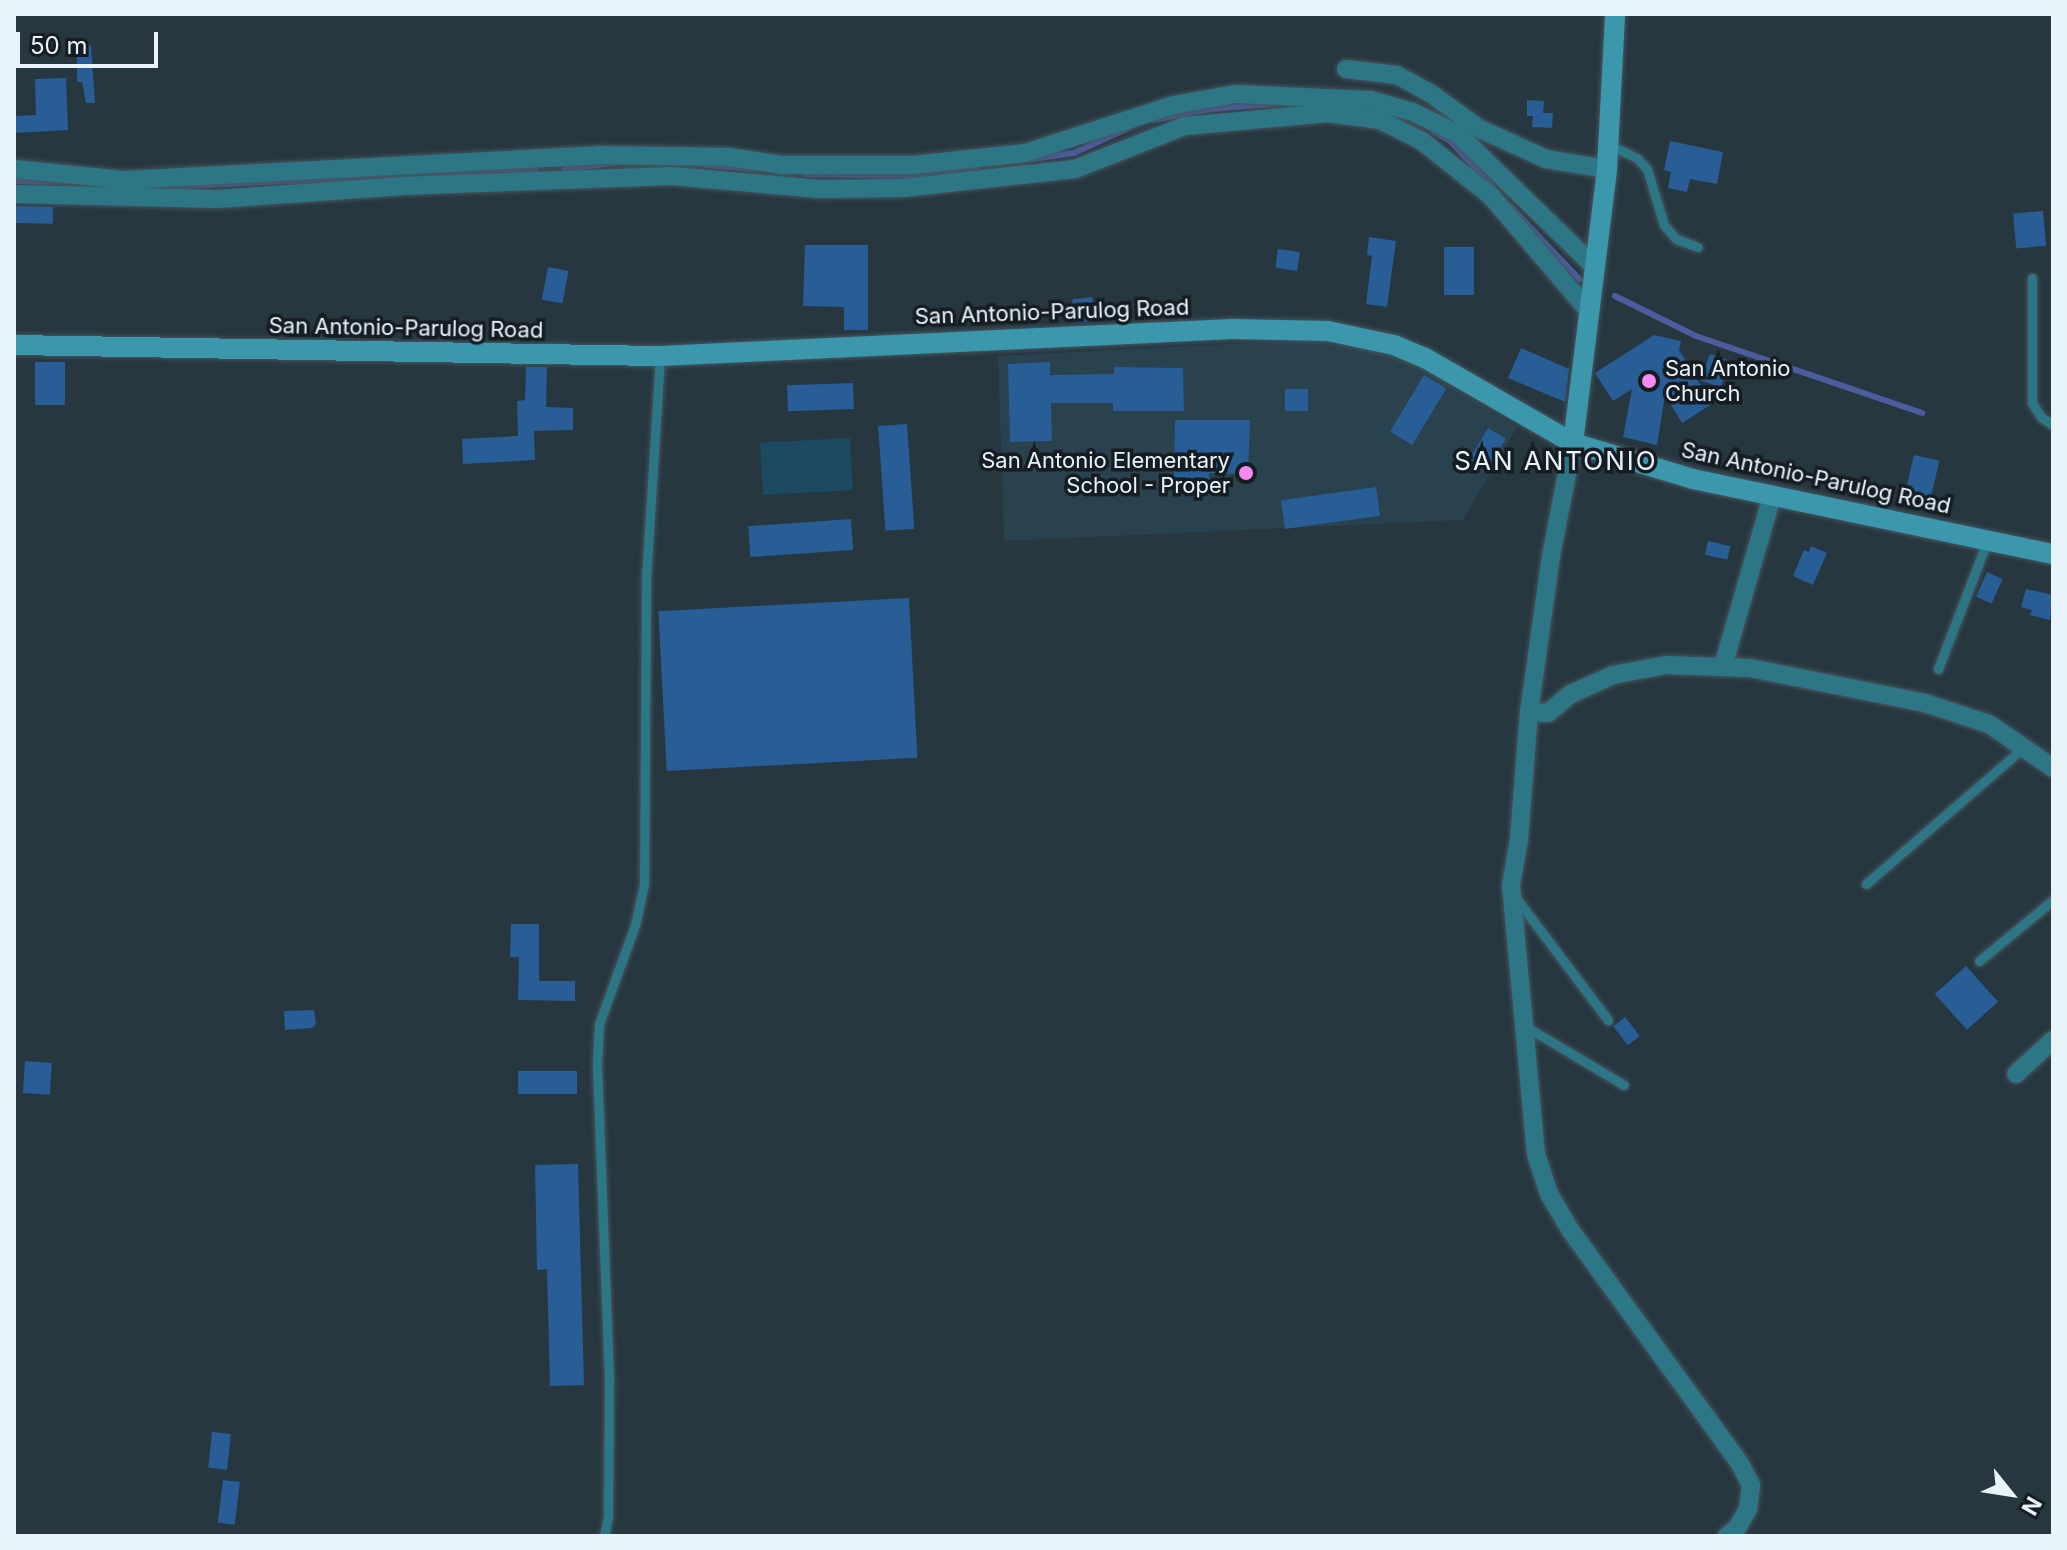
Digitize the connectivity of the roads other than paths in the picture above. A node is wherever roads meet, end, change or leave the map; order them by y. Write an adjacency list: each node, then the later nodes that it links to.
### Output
1 (1615, 14): 3 (street)
2 (1346, 69): 5 (street)
3 (1608, 144): 5 (street); 7 (lane)
4 (14, 169): 8 (street)
5 (1607, 169): 8 (street)
6 (14, 194): 10 (street)
7 (1698, 247)
8 (1596, 268): 10 (street)
9 (2032, 278): 13 (lane)
10 (1589, 311): 14 (street)
11 (14, 345): 12 (street, San Antonio-Parulog Road)
12 (660, 356): 14 (street, San Antonio-Parulog Road); 32 (lane)
13 (2053, 425)
14 (1573, 443): 15 (street, San Antonio-Parulog Road); 20 (street)
15 (1772, 496): 16 (street, San Antonio-Parulog Road); 18 (street)
16 (1988, 539): 17 (street, San Antonio-Parulog Road); 19 (lane)
17 (2053, 554)
18 (1723, 666): 20 (street); 21 (street)
19 (1938, 669)
20 (1529, 712): 24 (street)
21 (2024, 747): 22 (street); 23 (lane)
22 (2053, 768)
23 (1866, 884)
24 (1513, 895): 27 (lane); 28 (street)
25 (2053, 900): 26 (lane)
26 (1979, 961)
27 (1608, 1020)
28 (1522, 1024): 31 (lane); 33 (street)
29 (2053, 1040): 30 (street)
30 (2016, 1074)
31 (1624, 1085)
32 (604, 1536)
33 (1727, 1536)

